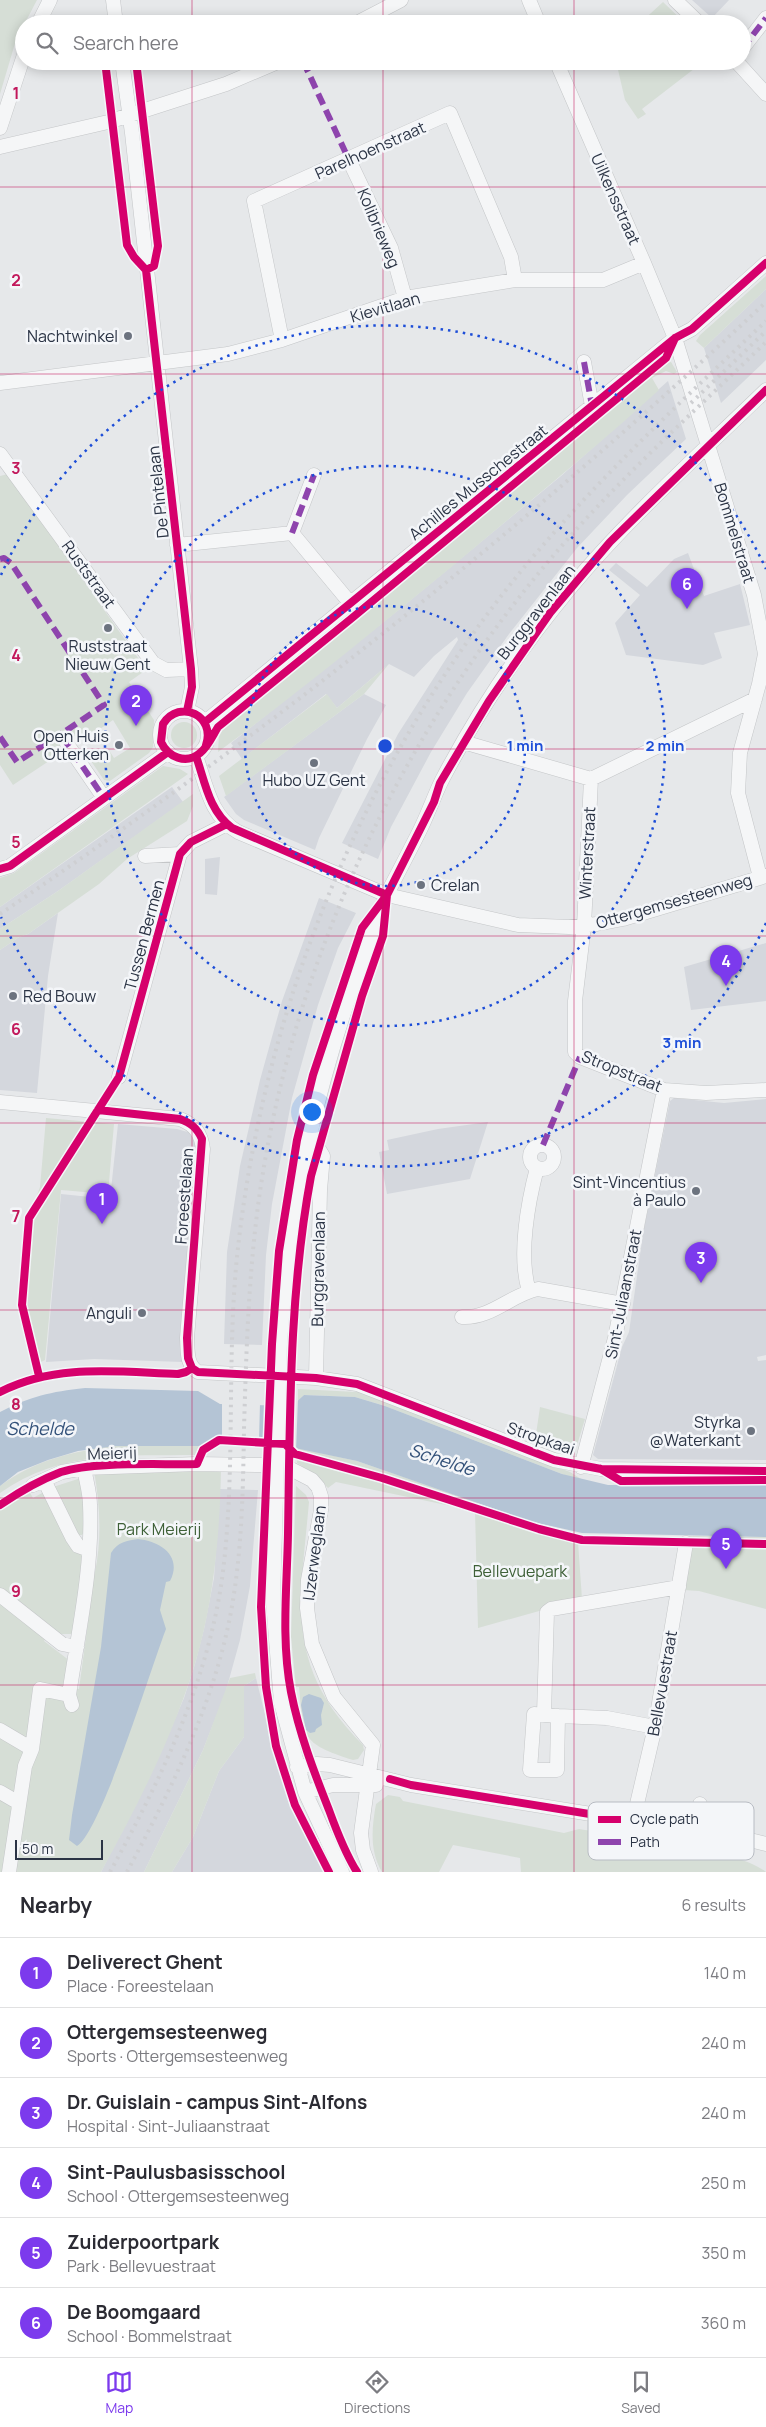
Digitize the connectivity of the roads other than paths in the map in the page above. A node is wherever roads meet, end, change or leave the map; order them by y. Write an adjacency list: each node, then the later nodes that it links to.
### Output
1 (50, 0): 6 (street)
2 (113, 0): 7 (street)
3 (401, 0): 8 (street)
4 (529, 0): 9 (street)
5 (675, 0): 10 (street)
6 (42, 15)
7 (115, 15)
8 (372, 15)
9 (535, 15)
10 (691, 15)
11 (766, 18): 12 (street)
12 (751, 37)
13 (19, 70): 20 (street)
14 (123, 70): 19 (street, De Pintelaan)
15 (259, 70): 19 (street)
16 (560, 70): 23 (street, Uilkensstraat)
17 (744, 70): 18 (street)
18 (766, 94)
19 (129, 115): 21 (street); 30 (street, De Pintelaan)
20 (0, 128)
21 (0, 148)
22 (349, 160): 25 (street, Parelhoenstraat); 26 (street, Kolibrieweg); 28 (street, Parelhoenstraat)
23 (644, 263): 25 (street, Kievitlaan); 27 (street, Uilkensstraat)
24 (766, 263): 27 (street, Achilles Musschestraat)
25 (515, 280): 26 (street, Kievitlaan)
26 (405, 298): 28 (street, Kievitlaan)
27 (675, 338): 33 (street, Achilles Musschestraat); 34 (street, Bommelstraat)
28 (282, 340): 30 (street, Kievitlaan)
29 (584, 362): 33 (street)
30 (157, 364): 31 (street, Kievitlaan); 38 (street, De Pintelaan)
31 (0, 383)
32 (766, 390): 34 (street, Burggravenlaan)
33 (592, 406): 40 (street, Achilles Musschestraat)
34 (708, 445): 39 (street, Bommelstraat); 45 (street, Burggravenlaan)
35 (0, 454): 41 (street, Ruststraat)
36 (314, 475): 37 (street)
37 (292, 533): 38 (street); 40 (street)
38 (177, 546): 41 (street, De Pintelaan)
39 (760, 596): 42 (street, Bommelstraat)
40 (351, 604): 44 (street, Achilles Musschestraat)
41 (191, 670): 43 (street, De Pintelaan)
42 (755, 699): 49 (street); 55 (street, Bommelstraat)
43 (187, 710): 44 (street); 47 (street)
44 (205, 722): 48 (street)
45 (463, 742): 49 (street); 56 (street, Burggravenlaan)
46 (67, 744): 50 (street)
47 (168, 752): 48 (street); 50 (street)
48 (196, 756): 51 (street, Ottergemsesteenweg)
49 (591, 779): 57 (street, Winterstraat)
50 (104, 798): 54 (street)
51 (227, 824): 52 (street); 56 (street, Ottergemsesteenweg)
52 (180, 854): 53 (street, Tussen Bermen); 58 (street, Tussen Bermen)
53 (145, 856)
54 (0, 869)
55 (763, 877): 57 (street, Ottergemsesteenweg)
56 (387, 894): 57 (street, Ottergemsesteenweg); 62 (street, Burggravenlaan)
57 (584, 926): 59 (street, Stropstraat)
58 (119, 1077)
59 (664, 1090): 60 (street, Stropstraat); 65 (street, Sint-Juliaanstraat)
60 (766, 1090)
61 (0, 1102): 67 (street, Foreestelaan)
62 (310, 1134): 68 (street, Burggravenlaan); 83 (street, Burggravenlaan, bridge)
63 (537, 1168): 64 (street)
64 (529, 1291): 65 (street); 66 (street)
65 (623, 1304): 70 (street, Sint-Juliaanstraat)
66 (462, 1317)
67 (192, 1368): 68 (street, Stropkaai)
68 (316, 1378): 70 (street, Stropkaai)
69 (261, 1465): 71 (street, Meierij); 84 (street, IJzerweglaan)
70 (581, 1467): 72 (street, Stropkaai)
71 (84, 1468): 74 (street, Meierij); 74 (street, Meierij)
72 (766, 1471)
73 (686, 1543): 75 (street, Bellevuestraat)
74 (89, 1550): 77 (street, Meierij)
75 (679, 1587): 78 (street); 80 (street, Bellevuestraat)
76 (0, 1596): 77 (street)
77 (76, 1647): 82 (street, Meierij)
78 (544, 1714): 79 (street); 79 (street)
79 (558, 1716): 80 (street)
80 (655, 1727): 87 (street, Bellevuestraat)
81 (0, 1730): 82 (street)
82 (32, 1749): 88 (street, Meierij)
83 (297, 1767): 84 (street); 86 (street, Burggravenlaan)
84 (369, 1779): 86 (street); 89 (street); 92 (street, IJzerweglaan)
85 (0, 1792): 88 (street)
86 (305, 1792): 91 (street, Burggravenlaan)
87 (637, 1802)
88 (19, 1803): 90 (street, Meierij)
89 (588, 1814)
90 (10, 1872)
91 (342, 1872)
92 (371, 1872)

